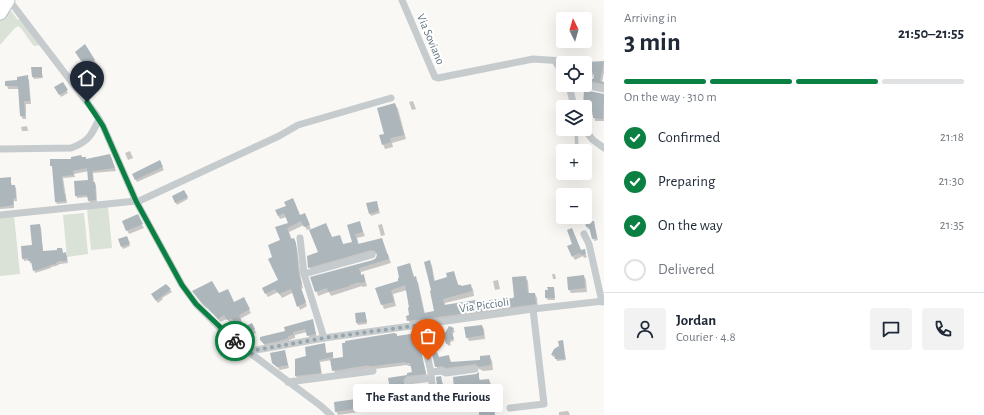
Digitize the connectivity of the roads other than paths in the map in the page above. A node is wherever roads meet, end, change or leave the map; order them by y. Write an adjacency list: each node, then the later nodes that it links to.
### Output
1 (402, 0): 3 (street, Via Soviano)
2 (4, 4): 7 (street)
3 (555, 61)
4 (592, 86): 5 (street)
5 (604, 89)
6 (391, 98): 11 (street)
7 (99, 119): 10 (street); 11 (street)
8 (590, 136): 9 (street)
9 (604, 148)
10 (0, 149)
11 (136, 202): 12 (street); 21 (street)
12 (0, 215)
13 (584, 234): 17 (street)
14 (300, 238): 16 (street)
15 (372, 255): 16 (street)
16 (304, 274): 20 (street)
17 (603, 302): 18 (street, Via Piccioli)
18 (533, 309): 19 (street, Via Piccioli); 28 (street)
19 (420, 325): 20 (street, Via Piccioli); 24 (street)
20 (324, 338): 21 (street, Via Piccioli)
21 (251, 354): 26 (street)
22 (474, 369): 24 (street)
23 (373, 371): 26 (street)
24 (431, 375): 25 (street); 27 (street)
25 (408, 381)
26 (288, 382): 29 (street)
27 (433, 394)
28 (510, 408)
29 (331, 415)

